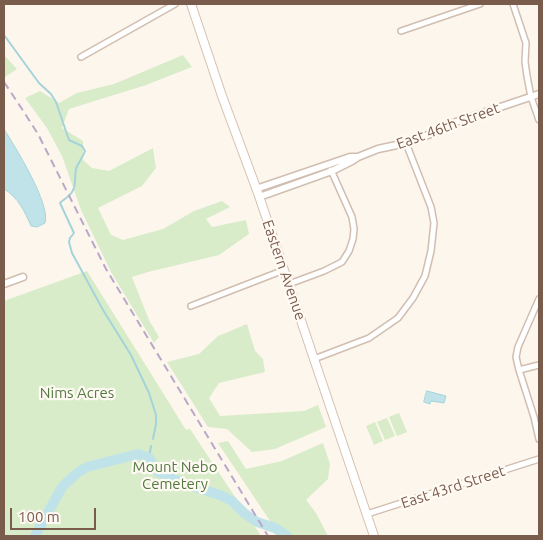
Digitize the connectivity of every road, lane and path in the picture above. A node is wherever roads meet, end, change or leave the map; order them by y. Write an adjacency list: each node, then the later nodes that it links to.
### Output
1 (175, 4): 6 (street)
2 (191, 4): 12 (main road, Eastern Avenue)
3 (480, 4): 5 (street)
4 (513, 4): 8 (street)
5 (400, 31)
6 (81, 57)
7 (539, 94): 8 (street, East 46th Street)
8 (531, 97): 9 (street); 10 (street, East 46th Street)
9 (539, 120)
10 (406, 143): 11 (street, East 46th Street); 19 (street)
11 (331, 168): 12 (street, East 46th Street); 16 (street)
12 (258, 193): 13 (main road, Eastern Avenue)
13 (284, 270): 16 (main road, Eastern Avenue); 18 (street)
14 (23, 278): 15 (street)
15 (4, 284)
16 (289, 284): 19 (main road, Eastern Avenue)
17 (539, 298): 21 (street)
18 (191, 306)
19 (314, 359): 24 (main road, Eastern Avenue)
20 (539, 365): 21 (street)
21 (519, 370): 22 (street)
22 (539, 439)
23 (539, 459): 24 (street, East 43rd Street)
24 (367, 514): 25 (main road, Eastern Avenue)
25 (374, 536)

